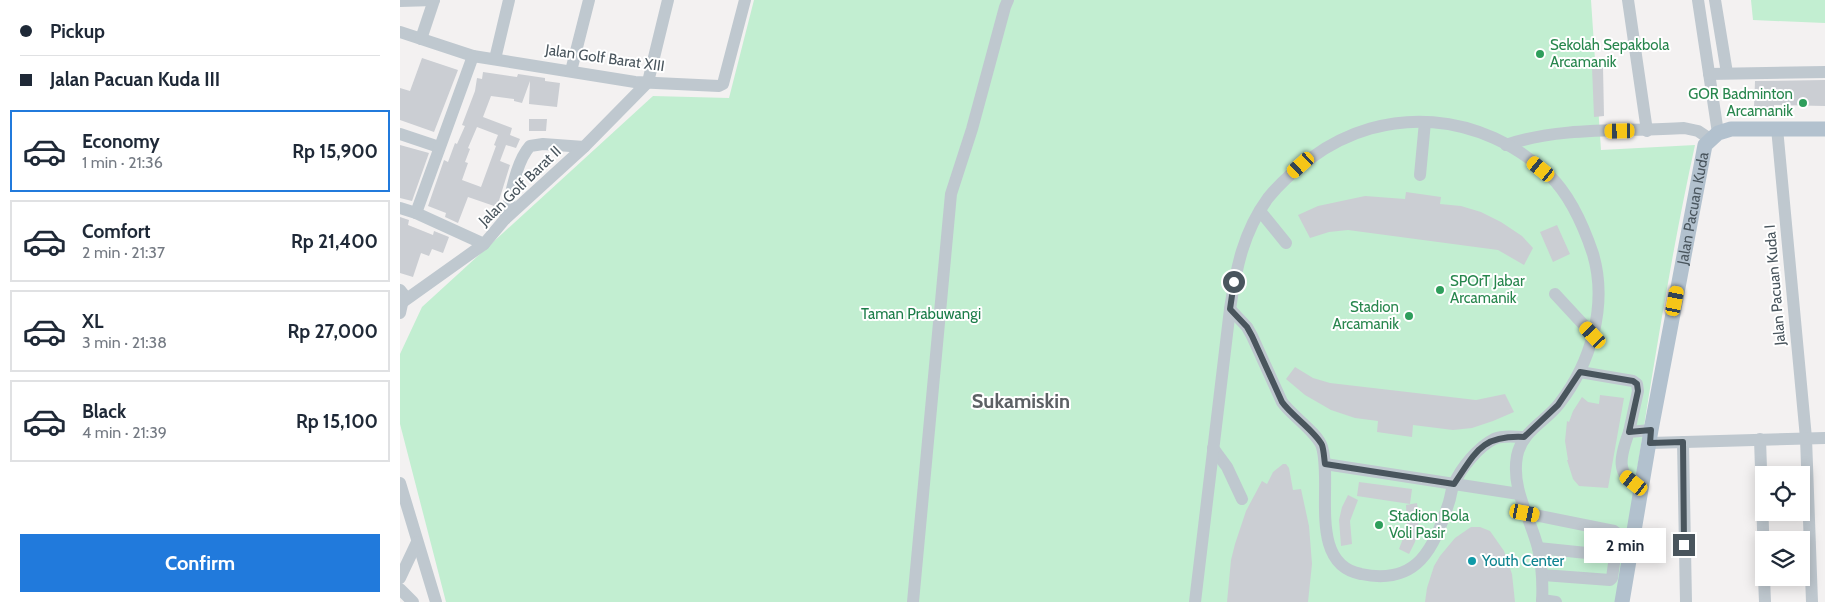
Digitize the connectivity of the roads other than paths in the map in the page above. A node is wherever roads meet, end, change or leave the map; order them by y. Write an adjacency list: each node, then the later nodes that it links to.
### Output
1 (434, 0): 10 (street); 12 (street)
2 (509, 0): 14 (street)
3 (589, 0): 15 (street)
4 (668, 0): 19 (street)
5 (745, 0): 19 (street, Jalan Golf Barat XIII)
6 (1008, 0): 67 (street)
7 (1628, 0): 23 (street)
8 (1698, 0): 18 (street)
9 (1714, 0): 17 (street)
10 (400, 1)
11 (400, 32): 12 (street, Jalan Golf Barat XIII)
12 (420, 39): 13 (street, Jalan Golf Barat XIII)
13 (473, 56): 14 (street, Jalan Golf Barat XIII); 27 (street)
14 (494, 59): 15 (street, Jalan Golf Barat XIII)
15 (571, 71): 19 (street, Jalan Golf Barat XIII)
16 (1825, 72): 17 (street)
17 (1727, 73): 18 (street)
18 (1709, 74): 25 (street)
19 (648, 82): 28 (street, Jalan Golf Barat II)
20 (1426, 122): 26 (street); 29 (street); 31 (street)
21 (1777, 128): 22 (main road, Jalan Pacuan Kuda); 25 (main road, Jalan Pacuan Kuda); 44 (street, Jalan Pacuan Kuda I)
22 (1825, 129)
23 (1647, 130): 25 (street); 26 (street)
24 (400, 134): 27 (street)
25 (1714, 136): 42 (main road, Jalan Pacuan Kuda)
26 (1506, 144): 39 (street)
27 (439, 147): 32 (street)
28 (584, 147): 33 (street, Jalan Golf Barat II); 33 (street)
29 (1420, 176)
30 (400, 208): 32 (street)
31 (1260, 211): 34 (street); 38 (street)
32 (416, 213): 35 (street)
33 (504, 219): 35 (street, Jalan Golf Barat II)
34 (1286, 243)
35 (484, 244): 37 (street, Jalan Golf Barat II)
36 (1555, 294): 39 (street)
37 (401, 301)
38 (1230, 309): 48 (street); 49 (street)
39 (1593, 335): 40 (street)
40 (1580, 372): 41 (street); 43 (street)
41 (1629, 432): 42 (street); 52 (street)
42 (1650, 436): 47 (street); 52 (main road, Jalan Pacuan Kuda)
43 (1524, 437): 51 (street); 53 (street)
44 (1806, 438): 45 (street); 46 (street); 73 (street, Jalan Pacuan Kuda I)
45 (1825, 438)
46 (1760, 439): 47 (street); 56 (street)
47 (1683, 442): 71 (street)
48 (1214, 448): 54 (street); 68 (street)
49 (1325, 464): 51 (street); 51 (street)
50 (400, 483): 57 (street)
51 (1454, 484): 53 (street)
52 (1642, 486): 70 (main road, Jalan Pacuan Kuda)
53 (1519, 494): 55 (street)
54 (1242, 499)
55 (1525, 513): 58 (street); 59 (street)
56 (1763, 531)
57 (417, 542): 61 (street); 66 (street)
58 (1538, 548): 59 (street); 60 (street)
59 (1616, 556): 60 (street)
60 (1543, 574): 64 (street)
61 (400, 578)
62 (1764, 586): 72 (street)
63 (400, 589): 65 (street)
64 (1542, 601): 69 (street)
65 (413, 602)
66 (436, 602)
67 (913, 602)
68 (1195, 602)
69 (1556, 602)
70 (1622, 602)
71 (1686, 602)
72 (1765, 602)
73 (1812, 602)

